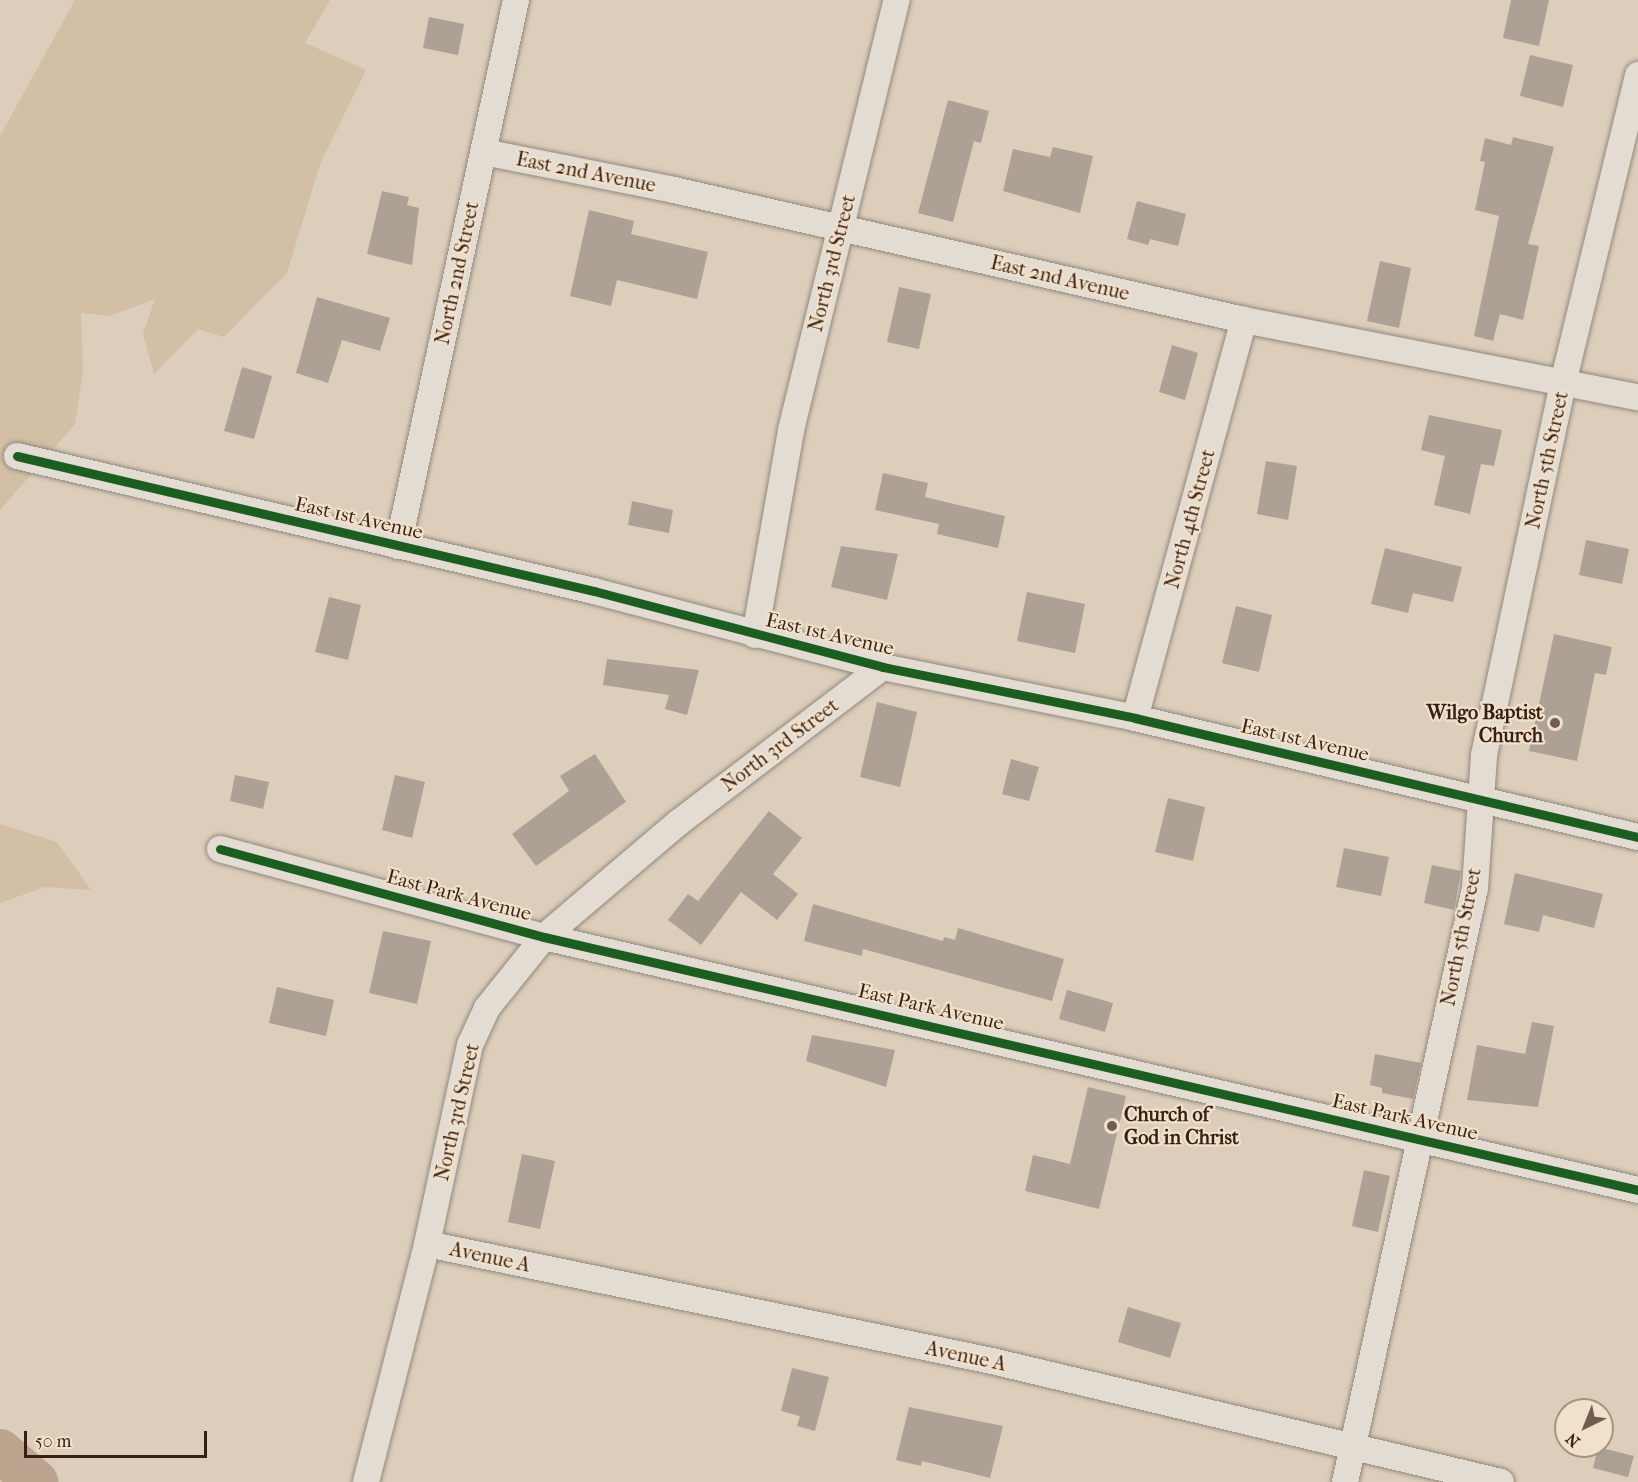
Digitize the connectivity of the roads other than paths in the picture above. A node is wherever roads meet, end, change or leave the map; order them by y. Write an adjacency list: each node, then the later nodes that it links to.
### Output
1 (516, 0): 4 (street, North 2nd Street)
2 (897, 0): 5 (street, North 3rd Street)
3 (1638, 75): 7 (street, North 5th Street)
4 (484, 152): 5 (street, East 2nd Avenue); 10 (street, North 2nd Street)
5 (841, 228): 6 (street, East 2nd Avenue); 11 (street, North 3rd Street)
6 (1244, 320): 7 (street, East 2nd Avenue); 13 (street, North 4th Street)
7 (1564, 380): 8 (street, East 2nd Avenue); 14 (street, North 5th Street)
8 (1638, 397)
9 (17, 456): 10 (street, East 1st Avenue)
10 (398, 546): 11 (street, East 1st Avenue)
11 (755, 635): 12 (street, East 1st Avenue)
12 (883, 667): 13 (street, East 1st Avenue); 17 (street, North 3rd Street)
13 (1135, 718): 14 (street, East 1st Avenue)
14 (1482, 801): 15 (street, East 1st Avenue); 18 (street, North 5th Street)
15 (1638, 837)
16 (220, 849): 17 (street, East Park Avenue)
17 (544, 936): 18 (street, East Park Avenue); 20 (street, North 3rd Street)
18 (1417, 1138): 19 (street, East Park Avenue); 21 (street, North 5th Street)
19 (1638, 1190)
20 (427, 1244): 21 (street, Avenue A); 22 (street, North 3rd Street)
21 (1352, 1449): 23 (street, North 5th Street); 24 (street, Avenue A)
22 (366, 1482)
23 (1345, 1482)
24 (1501, 1482)

